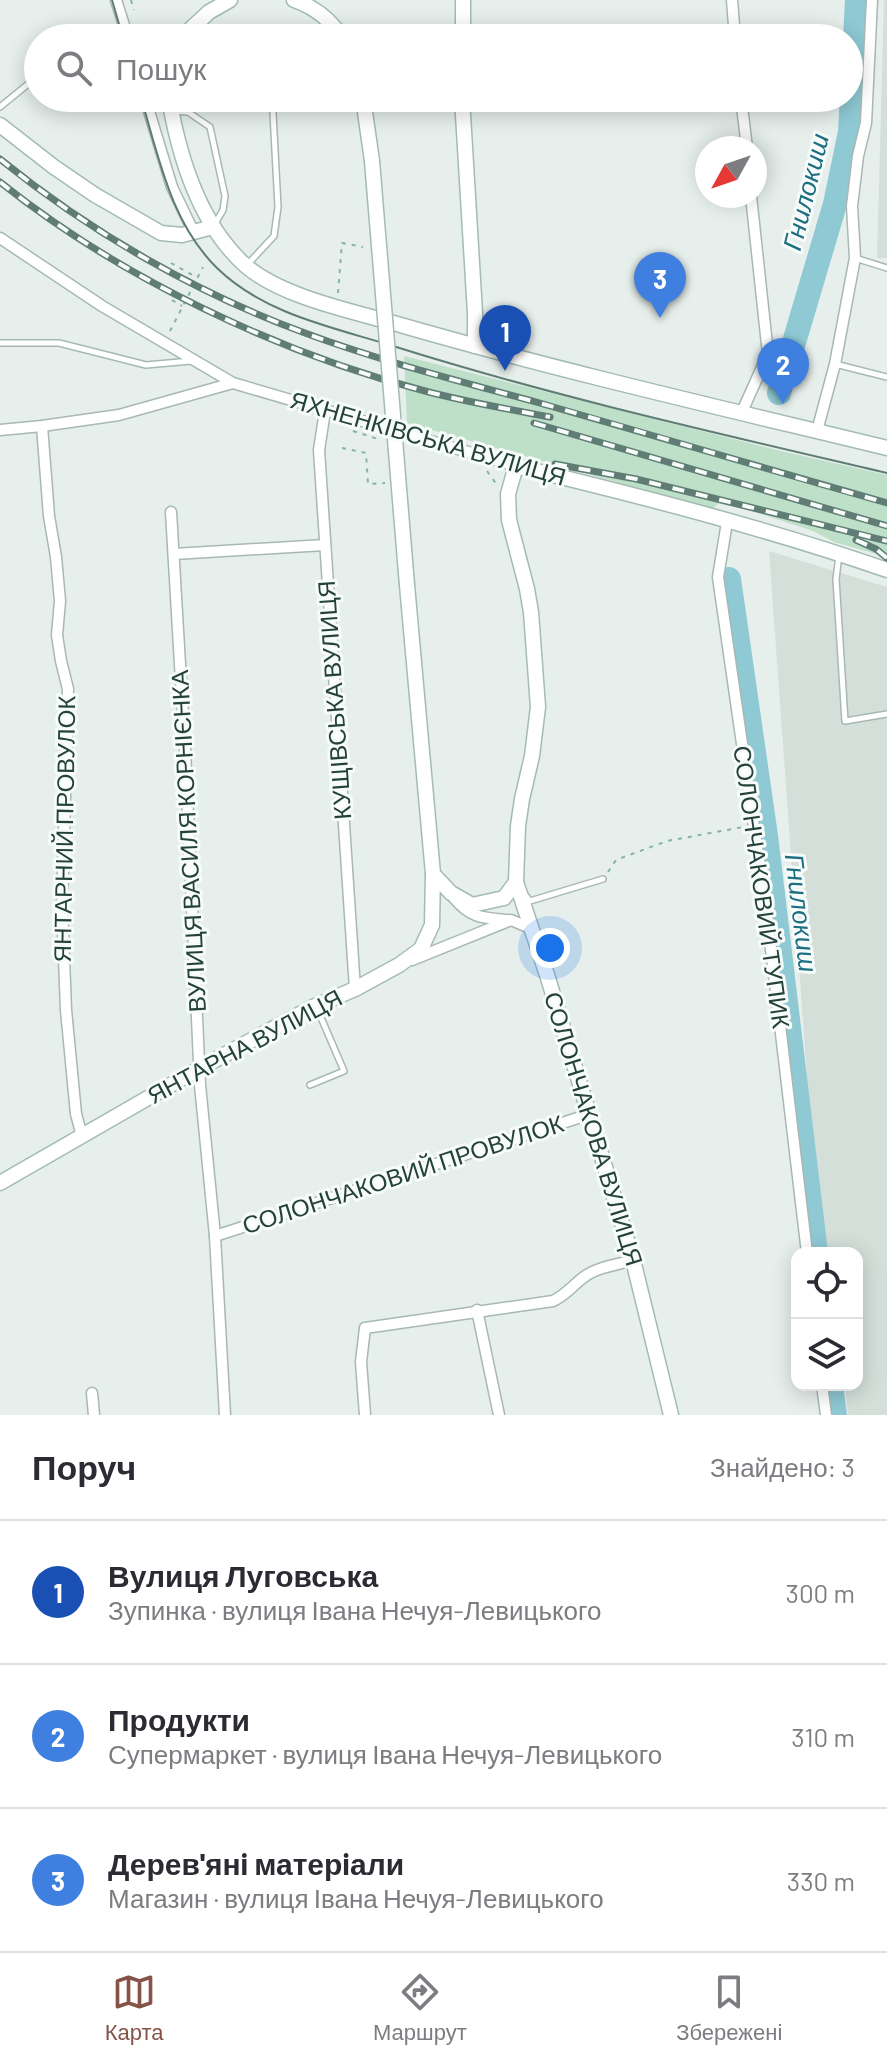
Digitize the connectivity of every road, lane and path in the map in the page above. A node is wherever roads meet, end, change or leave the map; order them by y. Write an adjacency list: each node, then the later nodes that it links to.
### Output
1 (116, 0): 10 (street)
2 (131, 0): 9 (path)
3 (230, 0): 8 (main road)
4 (463, 0): 13 (main road)
5 (732, 0): 14 (street)
6 (872, 0): 31 (street)
7 (298, 1): 12 (main road)
8 (212, 6): 11 (main road)
9 (134, 10)
10 (124, 24)
11 (195, 24)
12 (331, 24)
13 (463, 24)
14 (734, 24)
15 (24, 87): 16 (lane)
16 (0, 107)
17 (149, 112): 28 (street)
18 (172, 112): 27 (main road)
19 (188, 112): 27 (lane)
20 (365, 112): 66 (main road, ЯНТАРНА ВУЛИЦЯ, bridge)
21 (463, 112): 42 (main road)
22 (743, 112): 25 (street)
23 (273, 113): 33 (lane)
24 (0, 125): 28 (main road)
25 (746, 136)
26 (752, 208): 48 (street)
27 (213, 227): 28 (main road); 33 (main road)
28 (194, 233)
29 (0, 238): 40 (street, ЯХНЕНКІВСЬКА ВУЛИЦЯ)
30 (363, 247): 37 (path)
31 (855, 258): 35 (lane); 44 (street)
32 (171, 263): 36 (path)
33 (246, 266): 42 (main road)
34 (203, 267): 36 (path)
35 (887, 268)
36 (197, 278): 39 (path)
37 (338, 296)
38 (172, 300): 39 (path)
39 (183, 306): 40 (path)
40 (164, 342): 43 (street, ЯХНЕНКІВСЬКА ВУЛИЦЯ)
41 (0, 343): 43 (lane)
42 (475, 346): 48 (main road)
43 (196, 361): 46 (street, ЯХНЕНКІВСЬКА ВУЛИЦЯ)
44 (835, 364): 45 (lane); 51 (street)
45 (887, 377)
46 (233, 383): 47 (street, ЯХНЕНКІВСЬКА ВУЛИЦЯ); 49 (street)
47 (325, 411): 54 (street, ЯХНЕНКІВСЬКА ВУЛИЦЯ); 60 (street, КУЩІВСЬКА ВУЛИЦЯ)
48 (741, 414): 51 (main road)
49 (42, 426): 50 (street); 78 (street, ЯНТАРНИЙ ПРОВУЛОК)
50 (0, 430)
51 (817, 431): 53 (main road)
52 (342, 448): 56 (path)
53 (887, 448)
54 (516, 466): 59 (main road, ЯХНЕНКІВСЬКА ВУЛИЦЯ); 68 (main road, СОЛОНЧАКОВА ВУЛИЦЯ)
55 (486, 470): 57 (path)
56 (386, 483)
57 (498, 487)
58 (171, 512): 61 (street, ВУЛИЦЯ ВАСИЛЯ КОРНІЄНКА)
59 (727, 522): 62 (main road, ЯХНЕНКІВСЬКА ВУЛИЦЯ); 65 (street, СОЛОНЧАКОВИЙ ТУПИК)
60 (325, 545): 61 (street); 73 (street, КУЩІВСЬКА ВУЛИЦЯ)
61 (174, 554): 75 (street, ВУЛИЦЯ ВАСИЛЯ КОРНІЄНКА)
62 (839, 554): 63 (main road, ЯХНЕНКІВСЬКА ВУЛИЦЯ); 64 (lane)
63 (887, 570)
64 (887, 714)
65 (754, 825): 67 (path); 81 (street, СОЛОНЧАКОВИЙ ТУПИК)
66 (433, 874): 69 (main road); 72 (main road, ЯНТАРНА ВУЛИЦЯ)
67 (603, 879): 68 (lane)
68 (516, 882): 69 (main road); 71 (main road, СОЛОНЧАКОВА ВУЛИЦЯ)
69 (451, 893): 70 (street)
70 (511, 920): 71 (street); 72 (street)
71 (530, 928): 77 (main road, СОЛОНЧАКОВА ВУЛИЦЯ)
72 (399, 965): 73 (main road, ЯНТАРНА ВУЛИЦЯ)
73 (355, 989): 74 (main road, ЯНТАРНА ВУЛИЦЯ)
74 (315, 1006): 75 (main road, ЯНТАРНА ВУЛИЦЯ); 76 (lane)
75 (200, 1068): 78 (main road, ЯНТАРНА ВУЛИЦЯ); 80 (street, ВУЛИЦЯ ВАСИЛЯ КОРНІЄНКА)
76 (310, 1085)
77 (590, 1114): 80 (street, СОЛОНЧАКОВИЙ ПРОВУЛОК); 82 (main road, СОЛОНЧАКОВА ВУЛИЦЯ)
78 (82, 1136): 79 (main road, ЯНТАРНА ВУЛИЦЯ)
79 (0, 1183)
80 (215, 1236): 87 (street, ВУЛИЦЯ ВАСИЛЯ КОРНІЄНКА)
81 (806, 1247)
82 (633, 1260): 83 (street); 90 (main road, СОЛОНЧАКОВА ВУЛИЦЯ)
83 (477, 1310): 88 (street); 89 (street)
84 (823, 1391): 91 (street)
85 (92, 1393): 86 (street)
86 (94, 1415)
87 (225, 1415)
88 (365, 1415)
89 (499, 1415)
90 (671, 1415)
91 (826, 1415)

